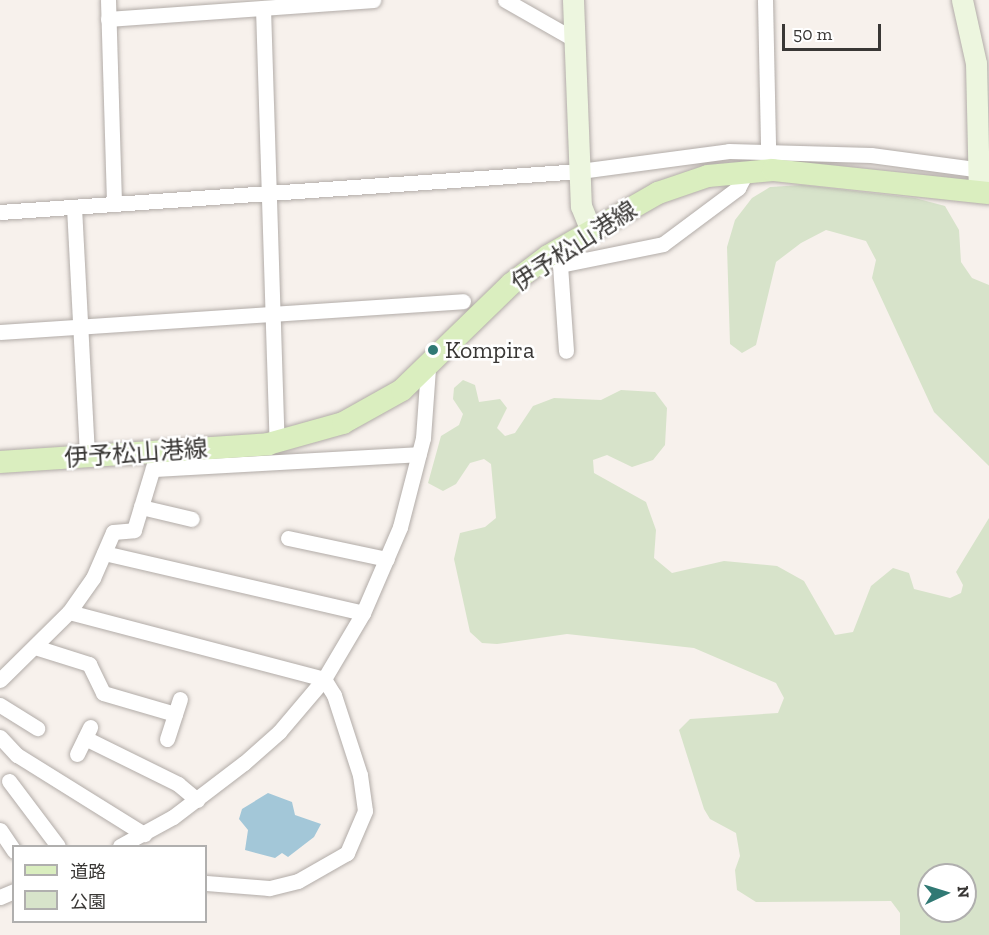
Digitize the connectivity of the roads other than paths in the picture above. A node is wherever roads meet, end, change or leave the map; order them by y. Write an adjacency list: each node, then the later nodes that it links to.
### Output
1 (108, 0): 8 (street)
2 (374, 0): 7 (street)
3 (505, 0): 9 (street)
4 (573, 0): 9 (street)
5 (765, 0): 10 (street)
6 (962, 0): 13 (street)
7 (263, 8): 8 (street); 14 (street)
8 (108, 19): 15 (street)
9 (574, 40): 11 (street)
10 (768, 149): 11 (street); 13 (street)
11 (580, 171): 14 (street); 18 (street)
12 (747, 171): 13 (main road, 伊予松山港線); 18 (main road, 伊予松山港線); 19 (street)
13 (985, 186)
14 (268, 193): 15 (street); 21 (street)
15 (114, 203): 16 (street)
16 (74, 207): 17 (street); 22 (street)
17 (0, 212)
18 (591, 231): 19 (main road, 伊予松山港線)
19 (556, 259): 24 (street); 25 (main road, 伊予松山港線)
20 (463, 301): 21 (street)
21 (272, 313): 22 (street); 26 (street)
22 (80, 326): 23 (street); 28 (street)
23 (0, 332)
24 (566, 351)
25 (428, 368): 26 (main road, 伊予松山港線); 27 (street)
26 (286, 441): 29 (main road, 伊予松山港線); 30 (street)
27 (419, 454): 30 (street); 36 (street)
28 (87, 456): 29 (main road, 伊予松山港線); 31 (main road, 伊予松山港線)
29 (156, 460): 30 (street); 32 (street)
30 (303, 460)
31 (0, 462)
32 (141, 507): 33 (street); 35 (street)
33 (192, 519)
34 (288, 538): 36 (street)
35 (104, 553): 37 (street); 38 (street)
36 (387, 559): 38 (street)
37 (69, 612): 39 (street); 40 (street)
38 (363, 614): 40 (street)
39 (35, 647): 41 (street); 45 (street)
40 (324, 679): 48 (street); 54 (street)
41 (0, 680)
42 (0, 705): 43 (street)
43 (37, 729)
44 (0, 737): 50 (street)
45 (167, 739)
46 (77, 754): 48 (street)
47 (9, 781): 51 (street)
48 (197, 800): 50 (street)
49 (0, 830): 53 (street)
50 (144, 834): 52 (street)
51 (57, 845)
52 (122, 845)
53 (12, 848)
54 (207, 883)

